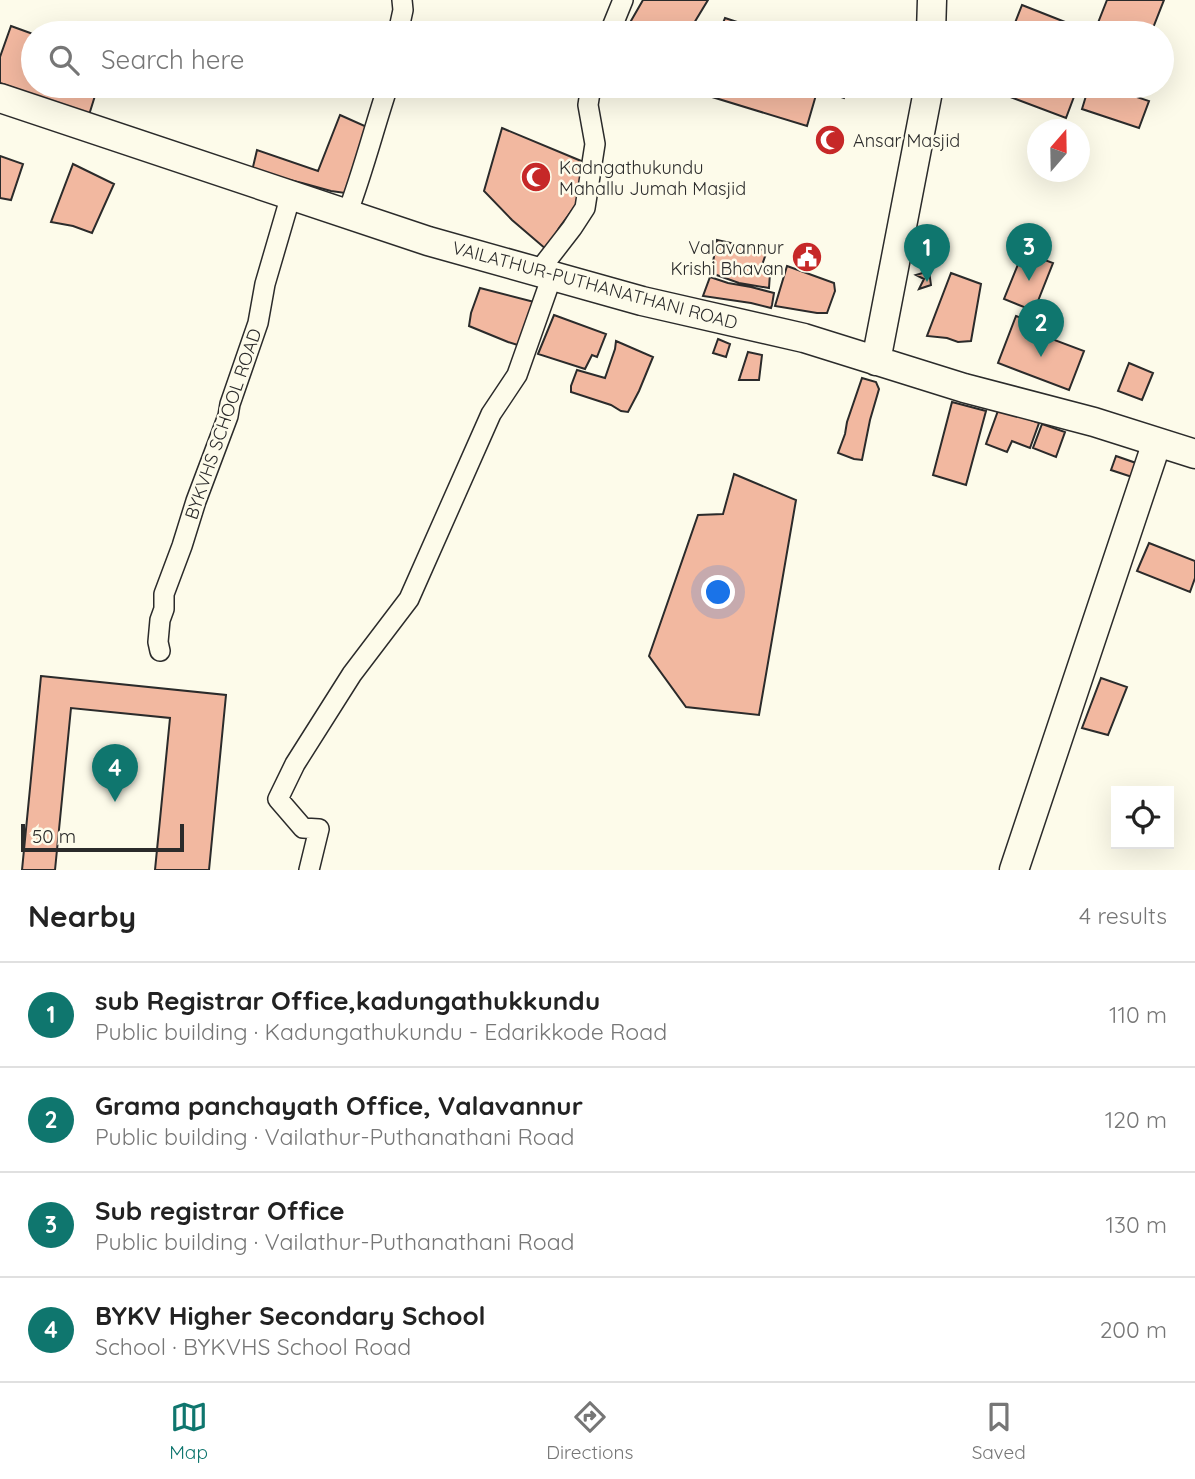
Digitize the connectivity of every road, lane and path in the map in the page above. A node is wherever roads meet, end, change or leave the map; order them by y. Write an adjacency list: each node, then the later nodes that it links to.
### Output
1 (402, 0): 4 (street)
2 (623, 0): 5 (street)
3 (932, 0): 6 (main road)
4 (401, 21)
5 (614, 21)
6 (931, 21)
7 (0, 97): 11 (main road, VAILATHUR-PUTHANATHANI ROAD)
8 (383, 98): 12 (street)
9 (589, 98): 13 (street)
10 (927, 98): 14 (main road)
11 (291, 195): 12 (main road, VAILATHUR-PUTHANATHANI ROAD); 17 (street, BYKVHS SCHOOL ROAD)
12 (347, 214): 13 (main road, VAILATHUR-PUTHANATHANI ROAD)
13 (545, 274): 14 (main road, VAILATHUR-PUTHANATHANI ROAD); 18 (street)
14 (876, 361): 15 (main road, VAILATHUR-PUTHANATHANI ROAD)
15 (1157, 442): 16 (main road, VAILATHUR-PUTHANATHANI ROAD); 19 (main road)
16 (1195, 454)
17 (160, 651)
18 (309, 870)
19 (1014, 870)

